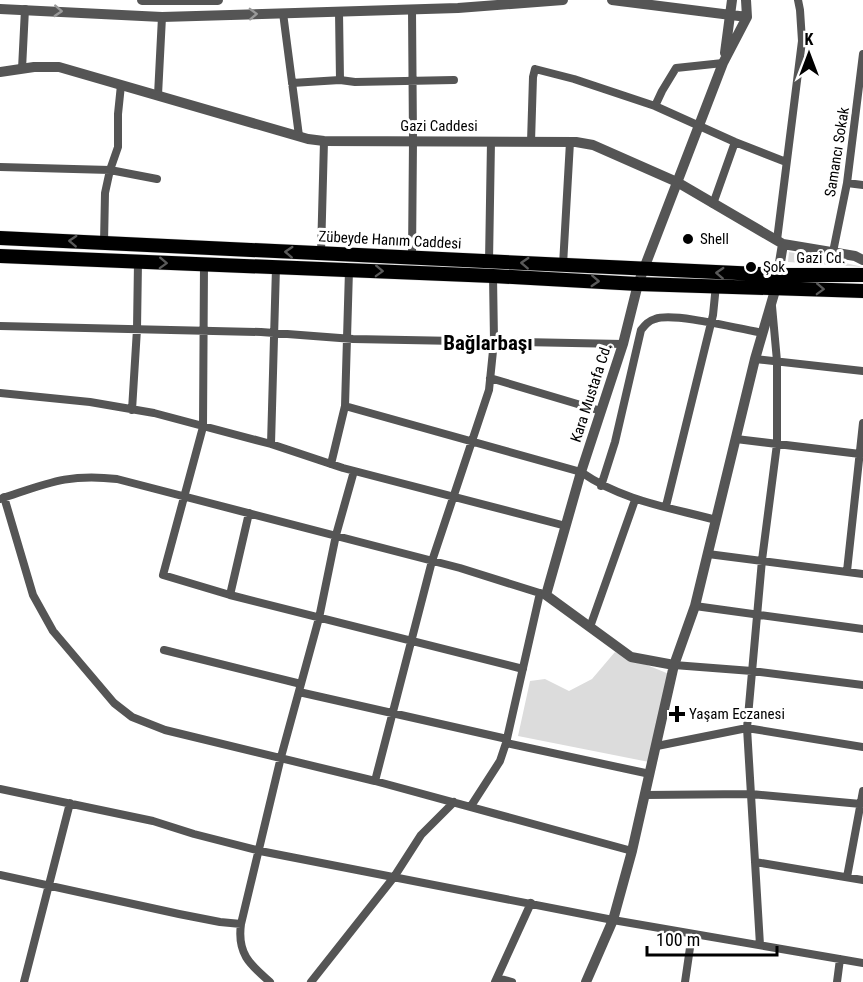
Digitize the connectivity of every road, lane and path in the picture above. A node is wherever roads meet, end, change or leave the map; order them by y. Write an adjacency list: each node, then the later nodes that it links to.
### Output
1 (142, 0): 2 (street)
2 (161, 0): 3 (street)
3 (218, 0)
4 (563, 0): 10 (street)
5 (612, 0): 13 (street)
6 (743, 0): 13 (street); 15 (street)
7 (798, 0): 36 (street)
8 (0, 9): 9 (street)
9 (25, 9): 14 (street, one-way to 14); 18 (street)
10 (412, 10): 11 (street); 21 (street)
11 (339, 12): 12 (street); 20 (street)
12 (283, 13): 14 (street, one-way to 12); 23 (street)
13 (730, 15): 15 (street); 17 (street)
14 (162, 17): 25 (street)
15 (747, 17): 17 (street)
16 (863, 54): 26 (street, Samancı Sokak)
17 (723, 63): 27 (street); 28 (street, Kara Mustafa Cd.)
18 (22, 69): 19 (street, Gazi Caddesi); 24 (street, Gazi Caddesi)
19 (0, 72)
20 (340, 80): 21 (street); 23 (street)
21 (412, 80): 22 (street); 30 (street)
22 (454, 80)
23 (292, 83): 29 (street)
24 (121, 85): 25 (street, Gazi Caddesi); 38 (street)
25 (158, 95): 29 (street, Gazi Caddesi)
26 (861, 101): 41 (street, Samancı Sokak)
27 (655, 106): 28 (street); 33 (street)
28 (699, 126): 35 (street); 40 (street, Kara Mustafa Cd.)
29 (299, 136): 31 (street, Gazi Caddesi)
30 (413, 140): 31 (street, Gazi Caddesi); 32 (street, Gazi Caddesi); 50 (street)
31 (324, 141): 48 (street)
32 (491, 141): 33 (street, Gazi Caddesi); 53 (street)
33 (531, 142): 34 (street, Gazi Caddesi)
34 (570, 142): 40 (street, Gazi Caddesi); 55 (street)
35 (735, 142): 36 (street); 43 (street)
36 (786, 162): 45 (street)
37 (0, 167): 38 (street)
38 (110, 170): 39 (street); 46 (street)
39 (157, 179)
40 (677, 182): 43 (street, Gazi Caddesi); 57 (street, Kara Mustafa Cd.)
41 (848, 183): 42 (street); 47 (street, Samancı Sokak)
42 (863, 185)
43 (713, 204): 45 (street, Gazi Caddesi)
44 (0, 238): 46 (main road, Zübeyde Hanım Caddesi, one-way to 44)
45 (780, 242): 47 (street, Gazi Caddesi); 61 (street)
46 (104, 243): 48 (main road, Zübeyde Hanım Caddesi, one-way to 46)
47 (833, 252): 51 (street, Gazi Caddesi)
48 (321, 253): 50 (main road, Zübeyde Hanım Caddesi)
49 (0, 256): 52 (main road)
50 (411, 258): 53 (main road, Zübeyde Hanım Caddesi)
51 (863, 260)
52 (138, 262): 54 (main road, one-way to 54); 68 (street)
53 (489, 262): 55 (main road, Zübeyde Hanım Caddesi, one-way to 53)
54 (204, 264): 56 (main road); 69 (street)
55 (563, 265): 57 (main road, Zübeyde Hanım Caddesi)
56 (276, 267): 58 (main road); 71 (street)
57 (644, 269): 61 (main road, Zübeyde Hanım Caddesi, one-way to 57); 62 (street, Kara Mustafa Cd.)
58 (349, 270): 60 (main road, one-way to 60); 72 (street)
59 (863, 275): 61 (main road, Gazi Cd.)
60 (493, 276): 62 (main road, one-way to 62); 73 (street)
61 (777, 281): 63 (main road); 64 (main road, Gazi Cd., one-way to 64); 65 (street)
62 (638, 284): 63 (main road); 74 (street, Kara Mustafa Cd.)
63 (716, 285): 66 (street)
64 (863, 291)
65 (771, 303): 70 (street); 76 (street)
66 (711, 323): 70 (street); 93 (street); 99 (street)
67 (0, 326): 68 (street)
68 (137, 329): 69 (street); 81 (street)
69 (205, 331): 71 (street); 83 (street)
70 (763, 333): 75 (street)
71 (276, 334): 72 (street); 87 (street)
72 (348, 339): 73 (street); 80 (street)
73 (494, 341): 74 (street); 78 (street)
74 (623, 344): 82 (street, Kara Mustafa Cd.)
75 (755, 359): 76 (street); 85 (street)
76 (777, 361): 77 (street); 88 (street)
77 (863, 371)
78 (490, 378): 82 (street); 86 (street)
79 (0, 393): 81 (street)
80 (345, 406): 86 (street); 90 (street)
81 (132, 410): 83 (street)
82 (601, 411): 92 (street, Kara Mustafa Cd.)
83 (203, 427): 87 (street); 94 (street)
84 (863, 429): 89 (street)
85 (736, 440): 88 (street); 101 (street)
86 (471, 441): 92 (street); 95 (street)
87 (271, 444): 90 (street)
88 (777, 444): 89 (street); 106 (street)
89 (860, 454): 96 (street)
90 (331, 464): 91 (street)
91 (354, 471): 95 (street); 103 (street)
92 (581, 472): 93 (street); 102 (street, Kara Mustafa Cd.)
93 (601, 486): 98 (street)
94 (184, 496): 97 (street); 100 (street); 109 (street)
95 (452, 497): 102 (street); 105 (street)
96 (860, 497): 107 (street)
97 (2, 498): 128 (street)
98 (635, 500): 99 (street); 114 (street)
99 (666, 506): 101 (street)
100 (249, 513): 103 (street); 109 (street)
101 (716, 520): 104 (street)
102 (566, 526): 110 (street, Kara Mustafa Cd.)
103 (336, 535): 105 (street); 113 (street)
104 (708, 554): 106 (street); 111 (street)
105 (432, 561): 110 (street); 116 (street)
106 (762, 561): 107 (street); 112 (street)
107 (847, 571): 108 (street)
108 (863, 574)
109 (231, 594): 113 (street)
110 (543, 594): 114 (street); 119 (street)
111 (696, 606): 112 (street); 118 (street)
112 (757, 615): 115 (street); 120 (street)
113 (319, 618): 116 (street); 122 (street)
114 (590, 627): 118 (street)
115 (863, 629)
116 (411, 642): 119 (street); 123 (street)
117 (164, 650): 122 (street)
118 (674, 665): 120 (street); 126 (street)
119 (523, 669): 125 (street)
120 (752, 671): 121 (street); 124 (street)
121 (863, 686)
122 (300, 688): 123 (street); 128 (street)
123 (393, 712): 125 (street); 130 (street)
124 (747, 728): 126 (street); 127 (street); 133 (street)
125 (506, 741): 129 (street); 138 (street)
126 (657, 746): 129 (street)
127 (863, 747)
128 (281, 757): 130 (street); 139 (street)
129 (650, 774): 134 (street)
130 (375, 781): 135 (street)
131 (0, 789): 136 (street)
132 (863, 791): 137 (street)
133 (751, 794): 134 (street); 137 (street); 141 (street)
134 (645, 795): 140 (street)
135 (454, 802): 138 (street); 143 (street)
136 (70, 803): 139 (street); 146 (street)
137 (861, 804): 144 (street)
138 (471, 806): 140 (street)
139 (260, 851): 143 (street); 149 (street)
140 (632, 851): 148 (street)
141 (755, 862): 144 (street); 151 (street)
142 (0, 875): 146 (street)
143 (394, 877): 147 (street); 157 (street)
144 (847, 877): 145 (street)
145 (863, 880)
146 (47, 885): 149 (street); 155 (street)
147 (531, 903): 148 (street); 154 (street)
148 (613, 920): 150 (street); 159 (street)
149 (242, 924): 156 (street)
150 (692, 934): 151 (street); 160 (street)
151 (760, 945): 152 (street)
152 (840, 959): 153 (street); 161 (street)
153 (863, 963)
154 (496, 980): 158 (street)
155 (24, 982)
156 (270, 982)
157 (311, 982)
158 (512, 982)
159 (586, 982)
160 (685, 982)
161 (837, 982)

